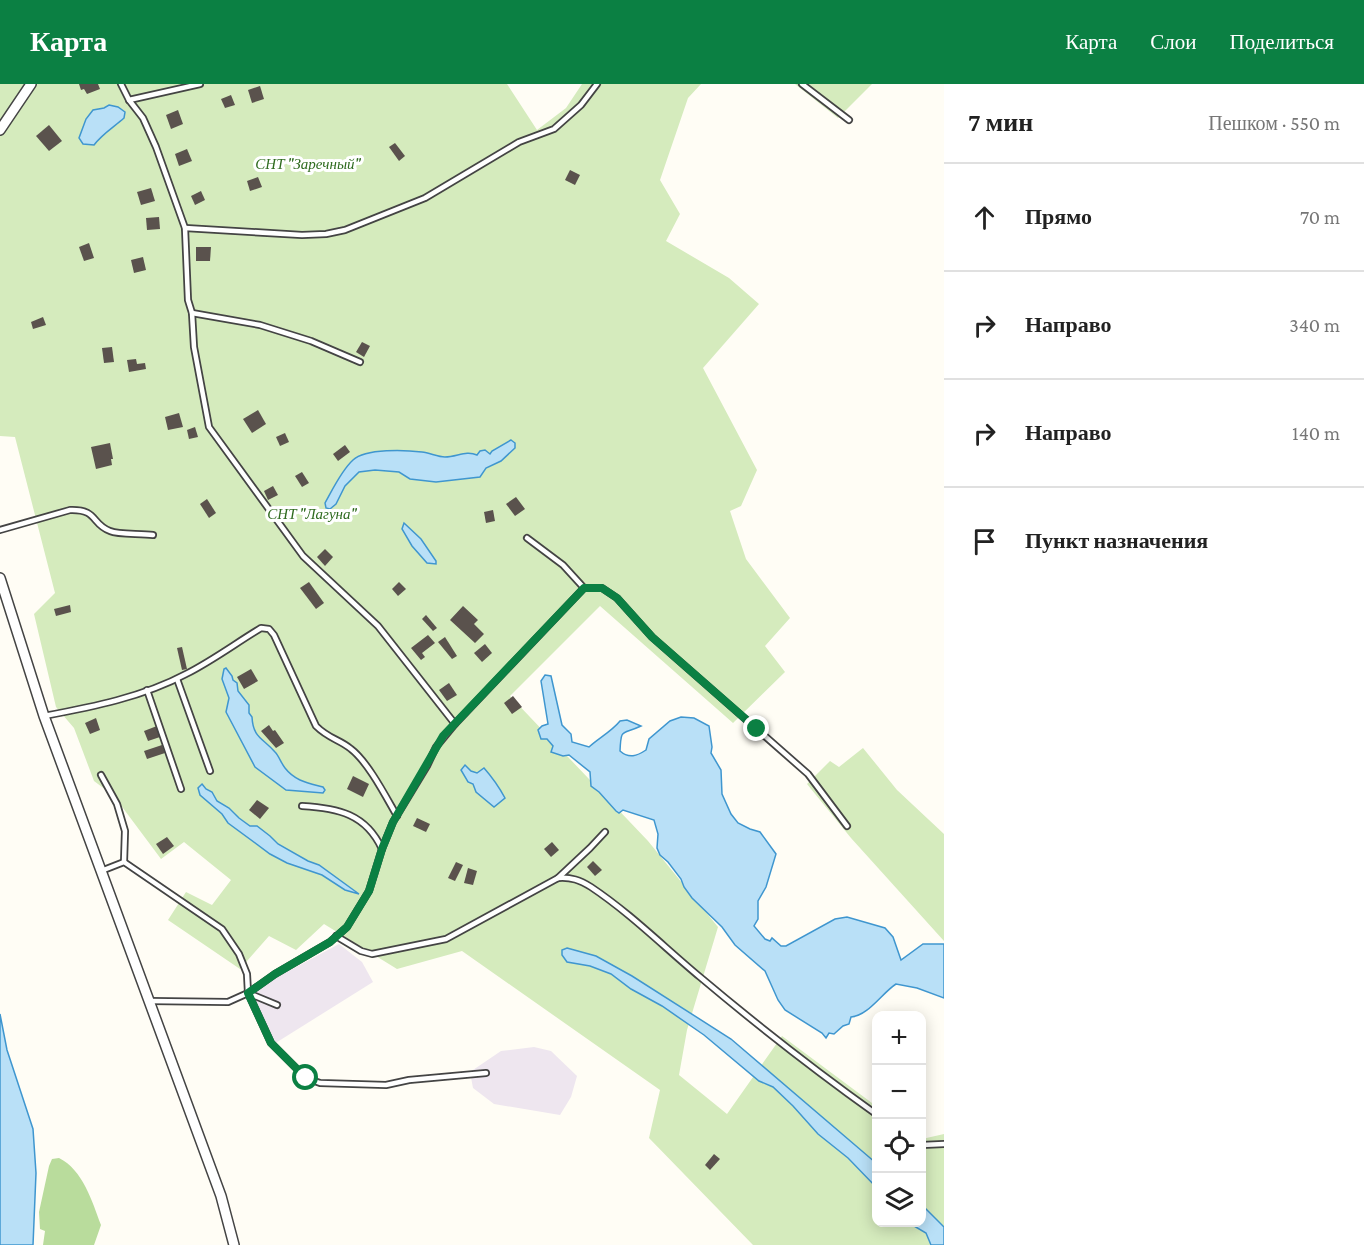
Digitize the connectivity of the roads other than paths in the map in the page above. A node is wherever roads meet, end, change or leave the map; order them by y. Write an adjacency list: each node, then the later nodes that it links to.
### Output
1 (31, 84): 8 (street)
2 (122, 84): 6 (lane)
3 (200, 84): 6 (lane)
4 (597, 84): 9 (lane)
5 (802, 84): 7 (lane)
6 (129, 100): 9 (lane)
7 (849, 120)
8 (0, 130)
9 (185, 228): 10 (lane)
10 (192, 313): 11 (lane); 20 (lane)
11 (360, 362)
12 (0, 530): 13 (lane)
13 (153, 535)
14 (527, 538): 16 (lane)
15 (0, 578): 19 (street)
16 (584, 588): 20 (lane); 26 (lane)
17 (177, 679): 18 (lane); 21 (lane); 25 (lane)
18 (147, 690): 19 (lane); 23 (lane)
19 (44, 716): 30 (street)
20 (456, 723): 25 (lane)
21 (210, 771)
22 (101, 775): 29 (lane)
23 (182, 789)
24 (302, 806): 28 (lane)
25 (397, 816): 28 (lane)
26 (848, 826)
27 (605, 832): 31 (lane)
28 (382, 849): 32 (lane)
29 (124, 862): 30 (lane); 33 (lane)
30 (101, 871): 34 (street)
31 (558, 878): 32 (lane); 37 (lane)
32 (336, 936): 33 (lane)
33 (248, 993): 34 (lane); 35 (lane); 36 (lane)
34 (150, 1001): 40 (street)
35 (277, 1005)
36 (486, 1073)
37 (872, 1111)
38 (944, 1144): 39 (lane)
39 (926, 1145)
40 (235, 1244)

